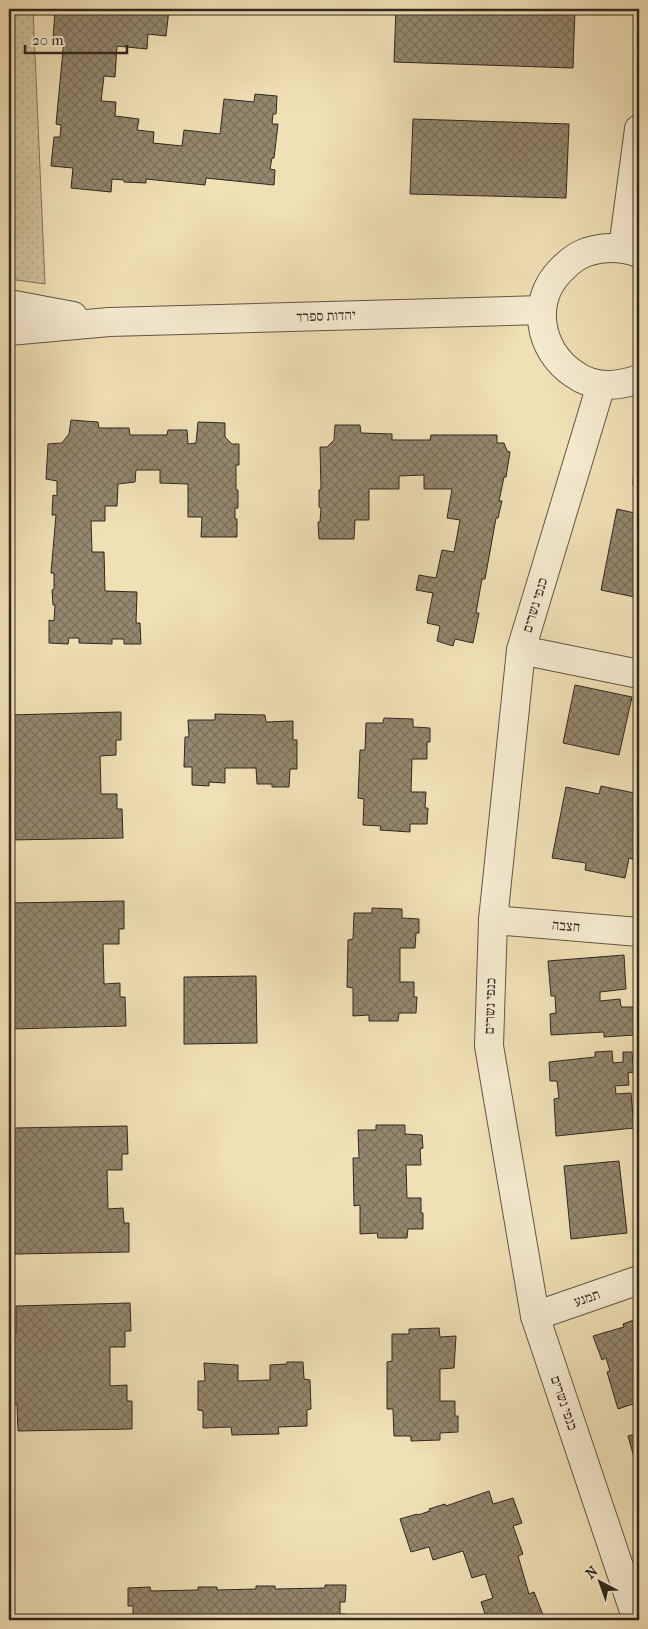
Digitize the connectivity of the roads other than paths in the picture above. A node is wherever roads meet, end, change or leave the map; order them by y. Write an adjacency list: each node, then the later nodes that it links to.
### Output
1 (639, 129): 2 (street)
2 (631, 250): 4 (street)
3 (9, 304): 5 (street)
4 (542, 310): 5 (street, יהדות ספרד); 8 (street)
5 (109, 322): 6 (street)
6 (9, 331)
7 (639, 379): 8 (street)
8 (601, 385): 9 (street, כנפי נשרים)
9 (521, 650): 10 (street); 11 (street, כנפי נשרים)
10 (639, 674)
11 (493, 920): 12 (street, חצבה); 14 (street, כנפי נשרים)
12 (639, 932)
13 (639, 1280): 14 (street, תמנע)
14 (535, 1316): 15 (street, כנפי נשרים)
15 (637, 1620)

